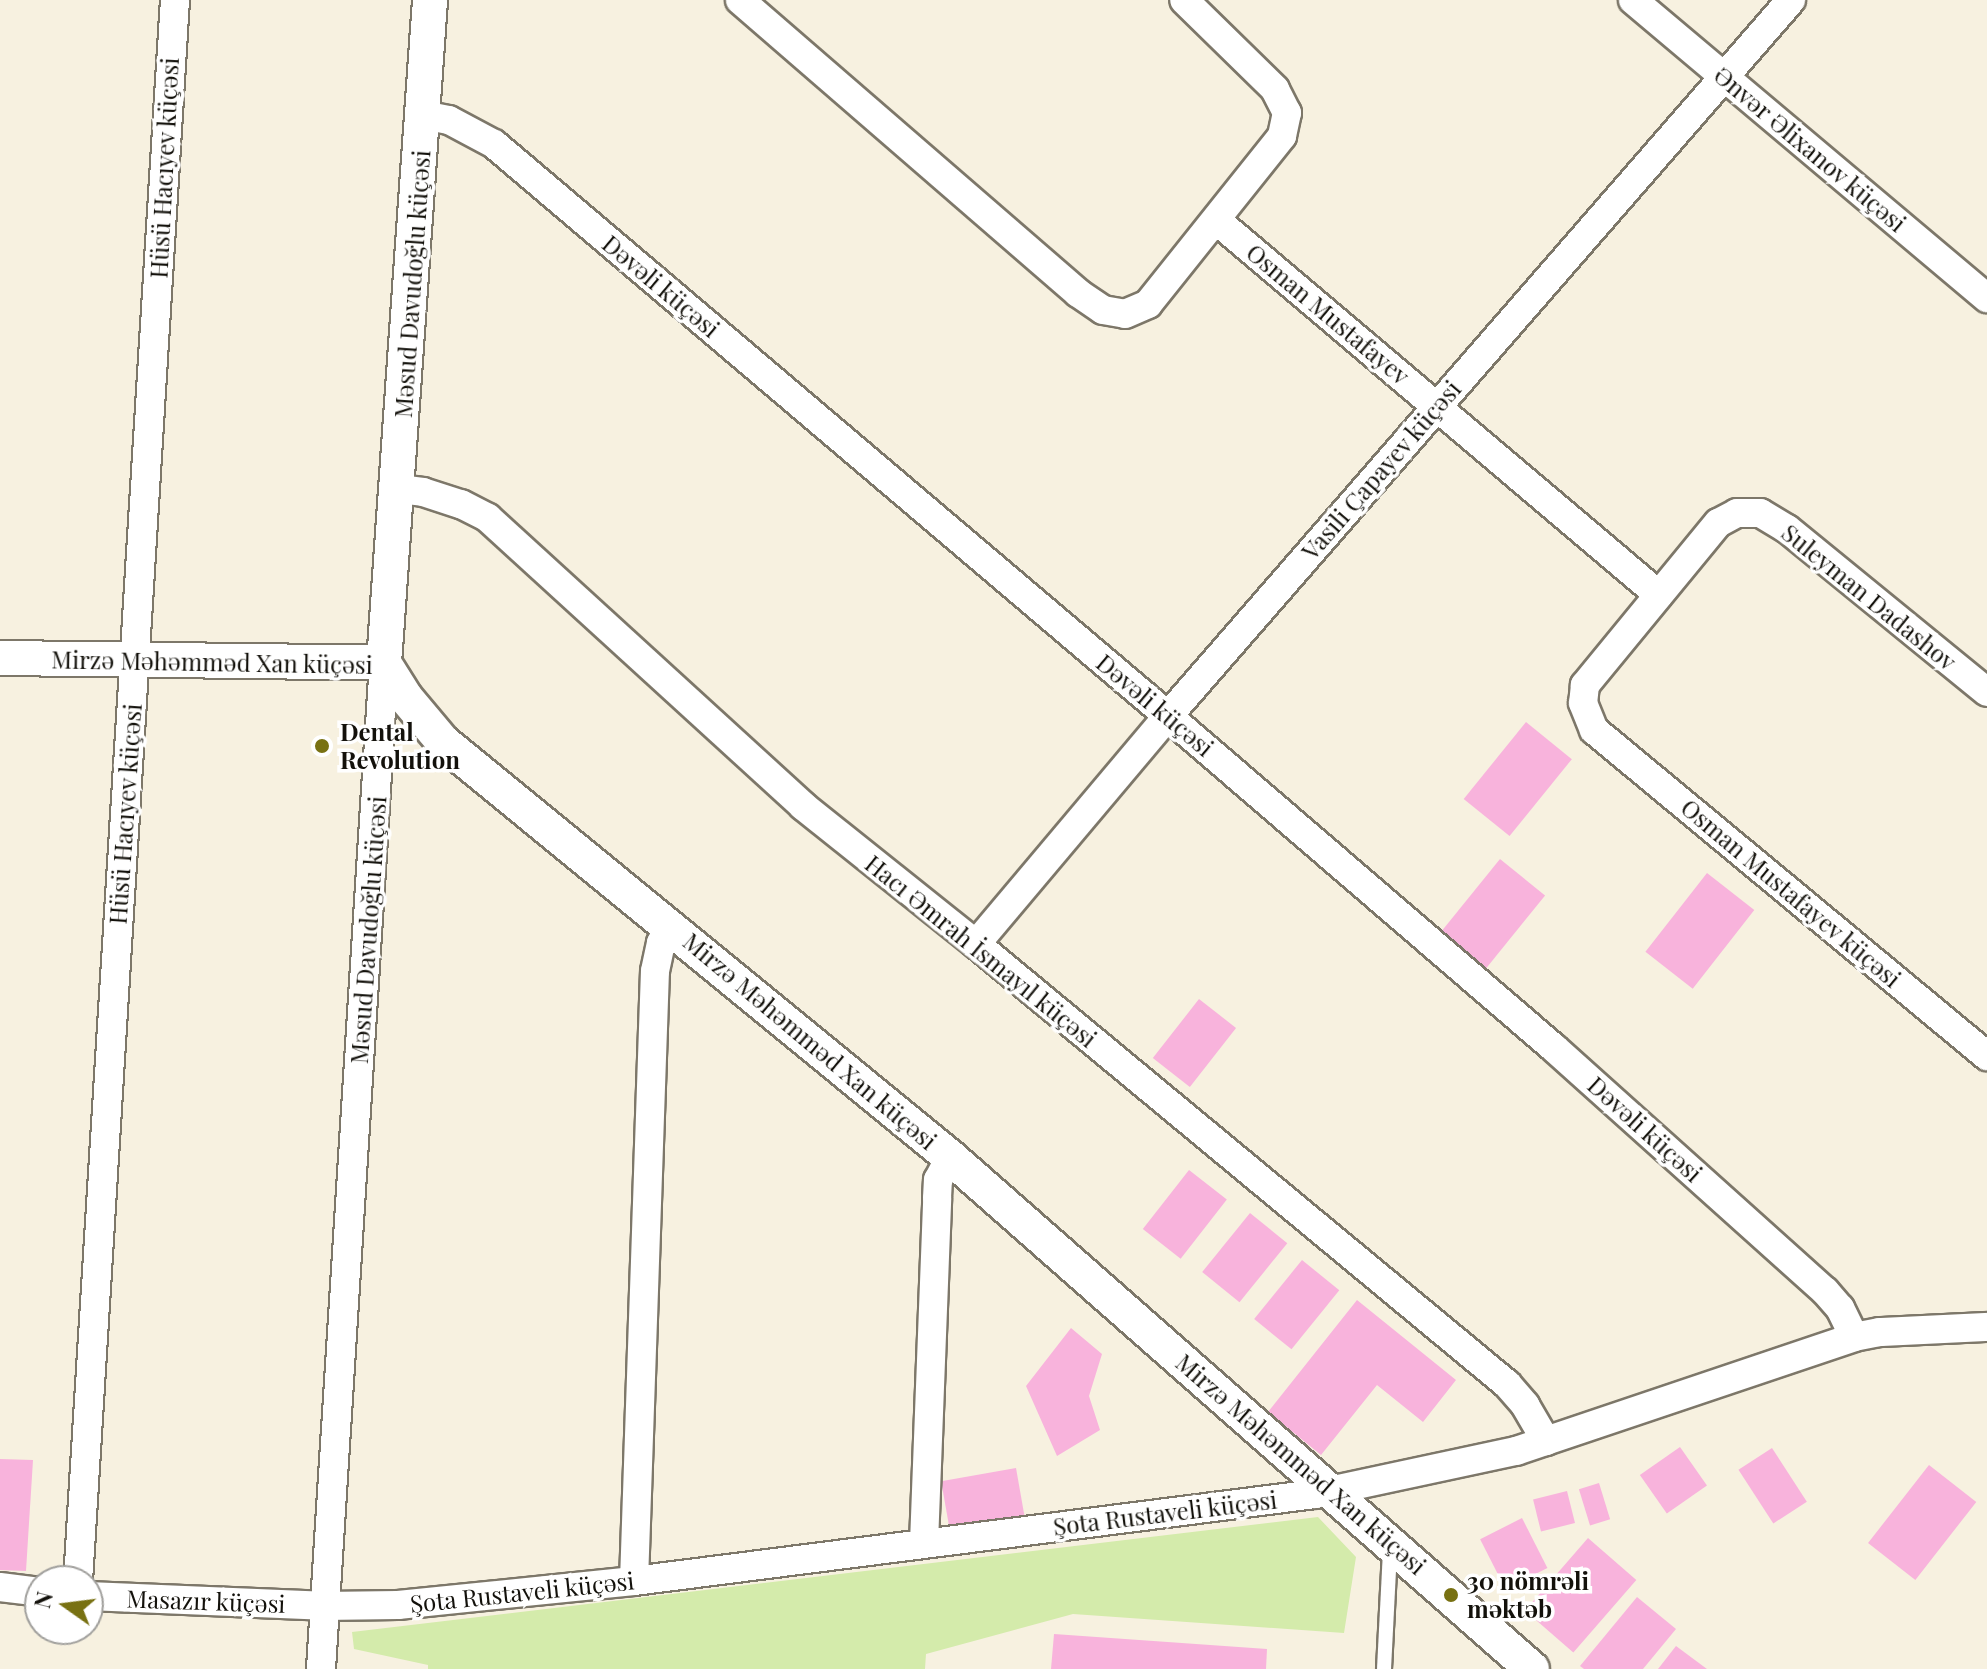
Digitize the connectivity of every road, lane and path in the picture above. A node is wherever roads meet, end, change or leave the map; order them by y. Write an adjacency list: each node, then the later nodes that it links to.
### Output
1 (175, 0): 15 (street, Hüsü Hacıyev küçəsi)
2 (430, 0): 8 (street, Məsud Davudoğlu küçəsi)
3 (740, 0): 9 (street)
4 (1184, 0): 9 (street)
5 (1633, 0): 7 (street, Ənvər Əlixanov küçəsi)
6 (1791, 0): 7 (street, Vasili Çapayev küçəsi)
7 (1722, 75): 10 (street, Ənvər Əlixanov küçəsi); 11 (street, Vasili Çapayev küçəsi)
8 (423, 115): 12 (street, Məsud Davudoğlu küçəsi); 18 (street, Dəvəli küçəsi)
9 (1216, 220): 11 (street, Osman Mustafayev)
10 (1987, 298)
11 (1437, 405): 13 (street, Osman Mustafayev); 18 (street, Vasili Çapayev küçəsi)
12 (399, 489): 16 (street, Məsud Davudoğlu küçəsi); 21 (street, Hacı Əmrah İsmayıl küçəsi)
13 (1659, 595): 17 (street, Suleyman Dadashov); 19 (street, Suleyman Dadashov)
14 (0, 658): 15 (street, Mirzə Məhəmməd Xan küçəsi)
15 (134, 661): 16 (street, Mirzə Məhəmməd Xan küçəsi); 30 (street, Hüsü Hacıyev küçəsi)
16 (384, 663): 20 (street, Mirzə Məhəmməd Xan küçəsi); 35 (street, Məsud Davudoğlu küçəsi)
17 (1987, 692)
18 (1168, 716): 21 (street, Vasili Çapayev küçəsi); 25 (street, Dəvəli küçəsi)
19 (1594, 730): 22 (street, Osman Mustafayev küçəsi)
20 (671, 926): 23 (street, Mirzə Məhəmməd Xan küçəsi); 31 (street)
21 (976, 944): 26 (street, Hacı Əmrah İsmayıl küçəsi)
22 (1987, 1056)
23 (950, 1157): 27 (street, Mirzə Məhəmməd Xan küçəsi); 29 (street)
24 (1987, 1327): 25 (street, Şota Rustaveli küçəsi)
25 (1854, 1337): 26 (street, Şota Rustaveli küçəsi)
26 (1546, 1441): 27 (street, Şota Rustaveli küçəsi)
27 (1333, 1491): 28 (street, Mirzə Məhəmməd Xan küçəsi); 29 (street, Şota Rustaveli küçəsi)
28 (1390, 1541): 37 (lane); 38 (street, Mirzə Məhəmməd Xan küçəsi)
29 (924, 1543): 31 (street, Şota Rustaveli küçəsi)
30 (79, 1565)
31 (634, 1581): 35 (street, Şota Rustaveli küçəsi)
32 (0, 1587): 33 (street)
33 (24, 1590)
34 (104, 1597): 35 (street, Masazır küçəsi)
35 (323, 1606): 36 (street, Məsud Davudoğlu küçəsi)
36 (321, 1669)
37 (1384, 1669)
38 (1532, 1669)

